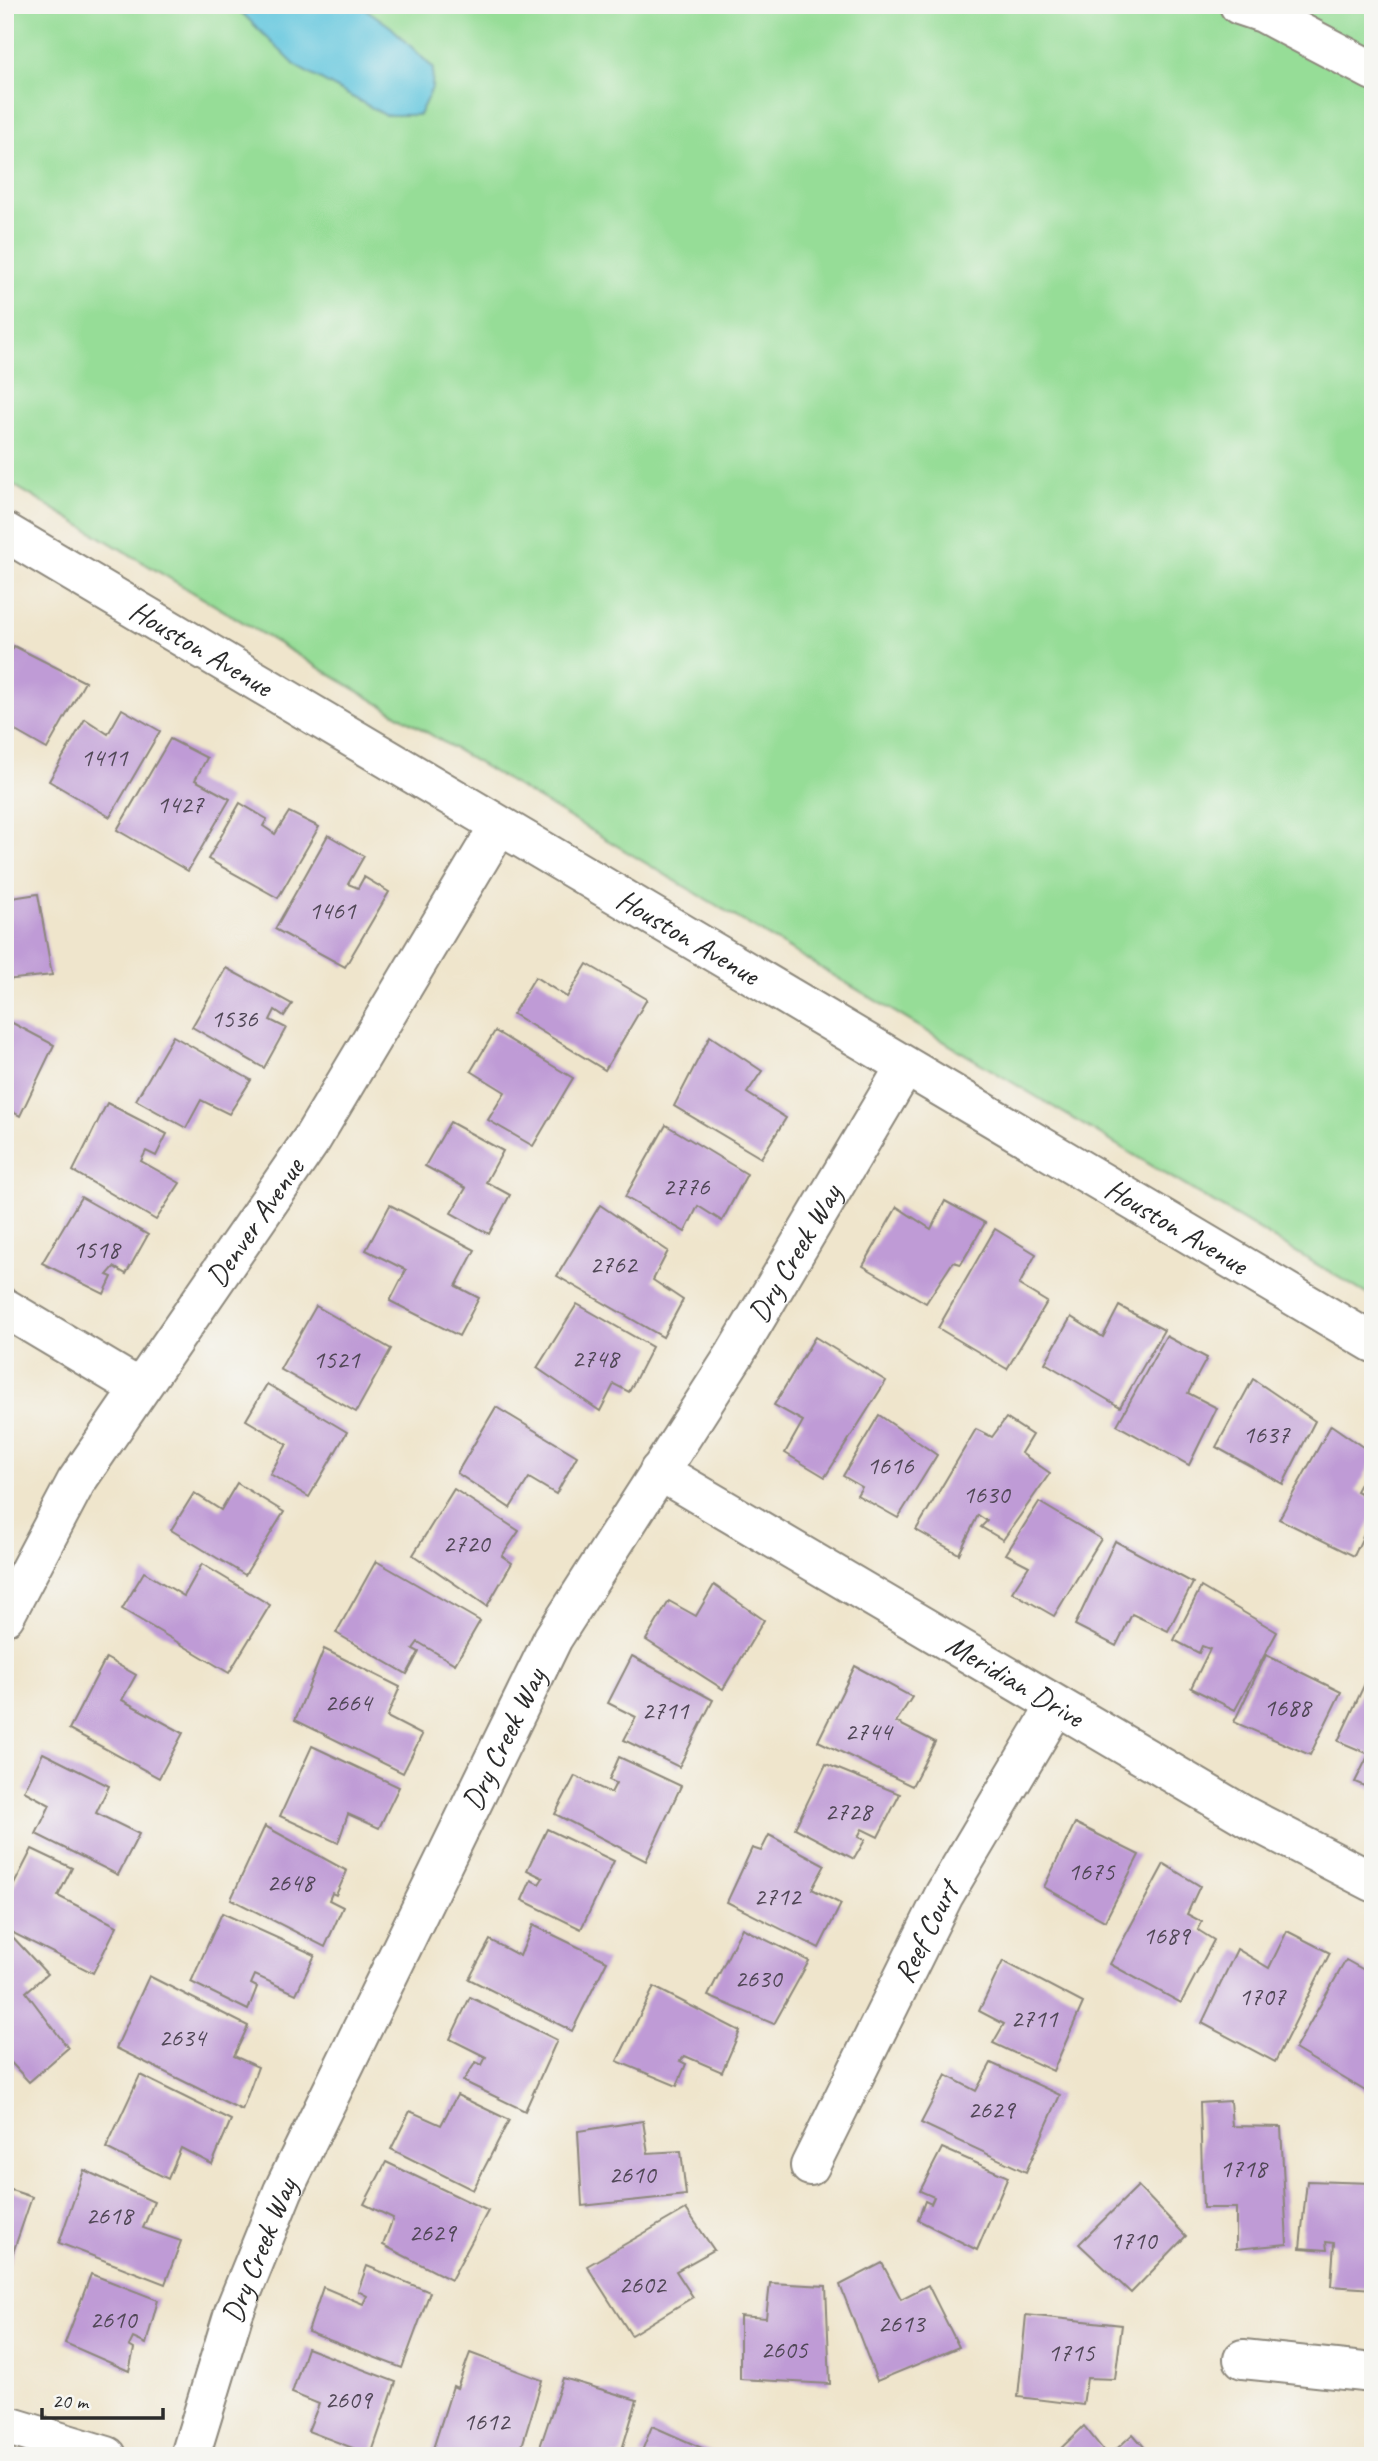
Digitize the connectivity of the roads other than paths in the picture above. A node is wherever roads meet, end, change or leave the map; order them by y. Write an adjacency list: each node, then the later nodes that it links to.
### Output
1 (1239, 5): 2 (street)
2 (1373, 71)
3 (5, 532): 4 (street, Houston Avenue)
4 (499, 826): 5 (street, Houston Avenue); 8 (street, Denver Avenue)
5 (905, 1067): 7 (street, Houston Avenue); 9 (street, Dry Creek Way)
6 (5, 1308): 8 (street)
7 (1373, 1343)
8 (139, 1388): 10 (street, Denver Avenue)
9 (660, 1471): 11 (street, Meridian Drive); 18 (street, Dry Creek Way)
10 (5, 1616)
11 (1056, 1706): 12 (street, Meridian Drive); 13 (street, Reef Court)
12 (1373, 1882)
13 (810, 2166)
14 (1243, 2359): 15 (street)
15 (1373, 2374)
16 (5, 2426): 17 (street)
17 (107, 2456)
18 (190, 2456)

